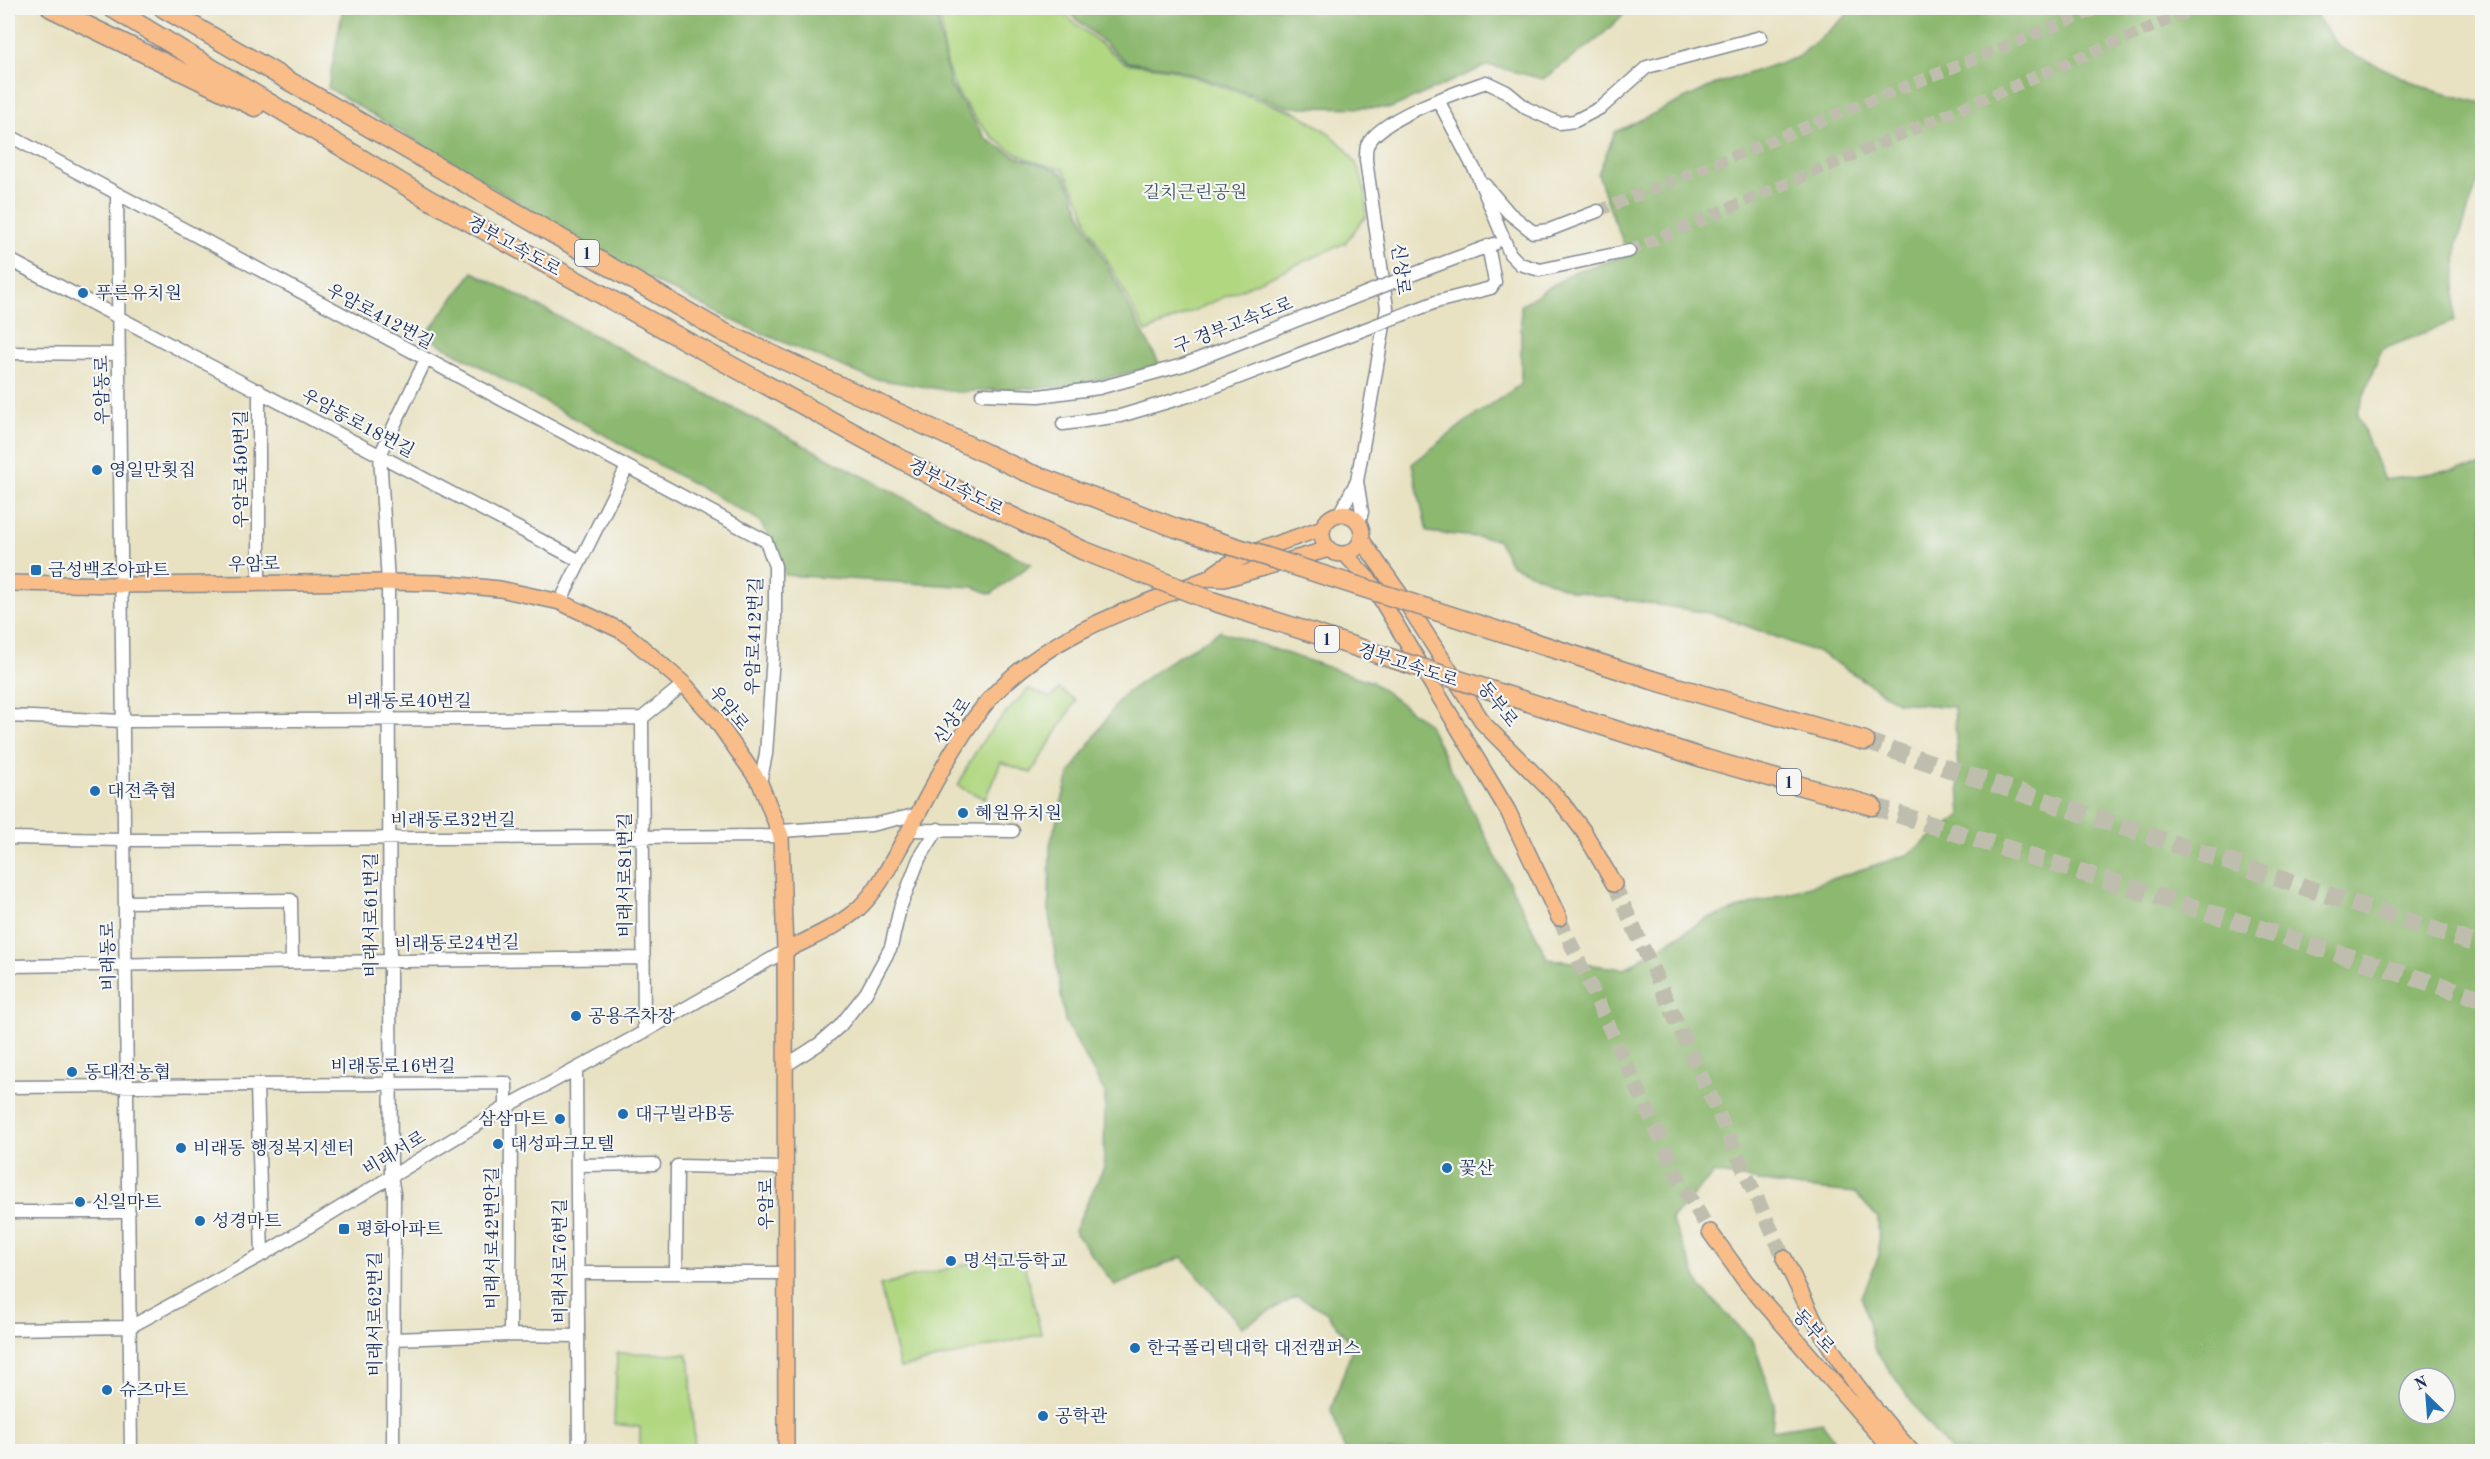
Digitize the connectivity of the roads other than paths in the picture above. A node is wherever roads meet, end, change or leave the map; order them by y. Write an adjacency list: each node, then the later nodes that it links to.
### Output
1 (51, 8): 7 (highway)
2 (112, 8): 7 (highway, 경부고속도로 / 1)
3 (164, 8): 43 (highway, 경부고속도로 / 1, bridge)
4 (1761, 37): 5 (street, 신상로)
5 (1438, 100): 8 (street); 24 (street, 신상로)
6 (8, 135): 9 (street, 우암로412번길)
7 (358, 158): 45 (highway, 경부고속도로 / 1, bridge)
8 (1477, 174): 10 (street); 11 (street)
9 (117, 195): 15 (street, 우암동로); 18 (street, 우암로412번길)
10 (1598, 211)
11 (1504, 240): 12 (street, 구 경부고속도로); 13 (street)
12 (1488, 246): 20 (street, 구 경부고속도로, bridge); 21 (street, bridge)
13 (1629, 251)
14 (8, 259): 15 (street, 우암동로18번길)
15 (119, 316): 17 (street, 우암동로); 19 (street, 우암동로18번길)
16 (8, 353): 17 (street)
17 (119, 354): 36 (street, 우암동로)
18 (426, 361): 22 (street); 23 (street, 우암로412번길)
19 (259, 390): 22 (street, 우암동로18번길); 35 (street, 우암로450번길)
20 (982, 394)
21 (1063, 424)
22 (380, 455): 31 (street, 우암동로18번길); 33 (street, 비래서로61번길)
23 (627, 467): 31 (street); 44 (street, 우암로412번길)
24 (1357, 481): 25 (street); 26 (street)
25 (1339, 514): 26 (main road); 27 (main road)
26 (1359, 523): 28 (main road)
27 (1322, 528): 29 (main road); 32 (main road)
28 (1361, 539): 30 (main road); 55 (main road, 동부로)
29 (1329, 549): 30 (main road); 32 (main road)
30 (1345, 554): 57 (main road)
31 (580, 561): 37 (street)
32 (1209, 578): 46 (main road, 신상로)
33 (388, 582): 35 (main road, 우암로); 37 (main road, 우암로); 41 (street, 비래서로61번길)
34 (8, 583): 36 (main road, 우암로)
35 (259, 583): 36 (main road, 우암로)
36 (122, 585): 42 (street, 비래동로)
37 (560, 602): 38 (main road, 우암로)
38 (684, 684): 40 (street); 44 (main road, 우암로)
39 (8, 716): 42 (street, 비래동로40번길)
40 (642, 718): 41 (street, 비래동로40번길); 51 (street, 비래서로81번길)
41 (388, 719): 42 (street, 비래동로40번길); 53 (street, 비래서로61번길)
42 (123, 721): 54 (street, 비래동로)
43 (1865, 741)
44 (760, 783): 50 (main road, 우암로)
45 (1872, 806)
46 (919, 814): 48 (main road, 신상로); 50 (street, 비래동로32번길)
47 (938, 829): 48 (street); 49 (street); 65 (street)
48 (910, 830): 58 (main road, 신상로)
49 (1013, 831)
50 (781, 833): 51 (street, 비래동로32번길); 58 (main road, 우암로)
51 (643, 837): 53 (street, 비래동로32번길); 59 (street, 비래서로81번길)
52 (8, 838): 54 (street, 비래동로32번길)
53 (389, 838): 54 (street, 비래동로32번길); 60 (street, 비래서로61번길)
54 (125, 840): 56 (street, 비래동로)
55 (1614, 884)
56 (125, 902): 61 (street); 62 (street, 비래동로)
57 (1559, 918)
58 (785, 951): 64 (street, 비래서로); 65 (main road, 우암로)
59 (644, 958): 60 (street, 비래동로24번길); 64 (street, 비래서로81번길)
60 (389, 961): 61 (street, 비래동로24번길); 67 (street, 비래서로61번길)
61 (292, 962): 62 (street, 비래동로24번길)
62 (126, 964): 63 (street, 비래동로24번길); 69 (street, 비래동로)
63 (8, 966)
64 (644, 1032): 66 (street, 비래서로)
65 (785, 1066): 74 (main road, 우암로)
66 (576, 1070): 71 (street, 비래서로); 73 (street, 비래서로76번길)
67 (390, 1084): 68 (street, 비래동로16번길); 71 (street, 비래동로16번길); 75 (street, 비래서로61번길)
68 (258, 1085): 69 (street, 비래동로16번길); 79 (street)
69 (127, 1086): 70 (street, 비래동로16번길); 77 (street, 비래동로)
70 (8, 1087)
71 (506, 1107): 75 (street, 비래서로); 86 (street, 비래서로42번안길)
72 (654, 1164): 73 (street)
73 (577, 1165): 81 (street, 비래서로76번길)
74 (785, 1168): 82 (street); 83 (main road, 우암로)
75 (391, 1176): 79 (street, 비래서로); 88 (street, 비래서로62번길)
76 (8, 1212): 77 (street)
77 (129, 1212): 84 (street, 비래동로)
78 (1710, 1232): 93 (main road, 동부로)
79 (262, 1255): 84 (street, 비래서로)
80 (1784, 1258): 94 (main road, 동부로)
81 (578, 1273): 82 (street); 87 (street, 비래서로76번길)
82 (676, 1273): 83 (street)
83 (785, 1273): 92 (main road, 우암로)
84 (130, 1327): 85 (street, 비래서로); 89 (street, 비래동로)
85 (8, 1329)
86 (510, 1335): 87 (street, 비래서로42번안길); 88 (street, 비래서로42번안길)
87 (578, 1336): 91 (street, 비래서로76번길)
88 (393, 1339): 90 (street, 비래서로62번길)
89 (131, 1452)
90 (393, 1452)
91 (579, 1452)
92 (786, 1452)
93 (1894, 1452)
94 (1912, 1452)

